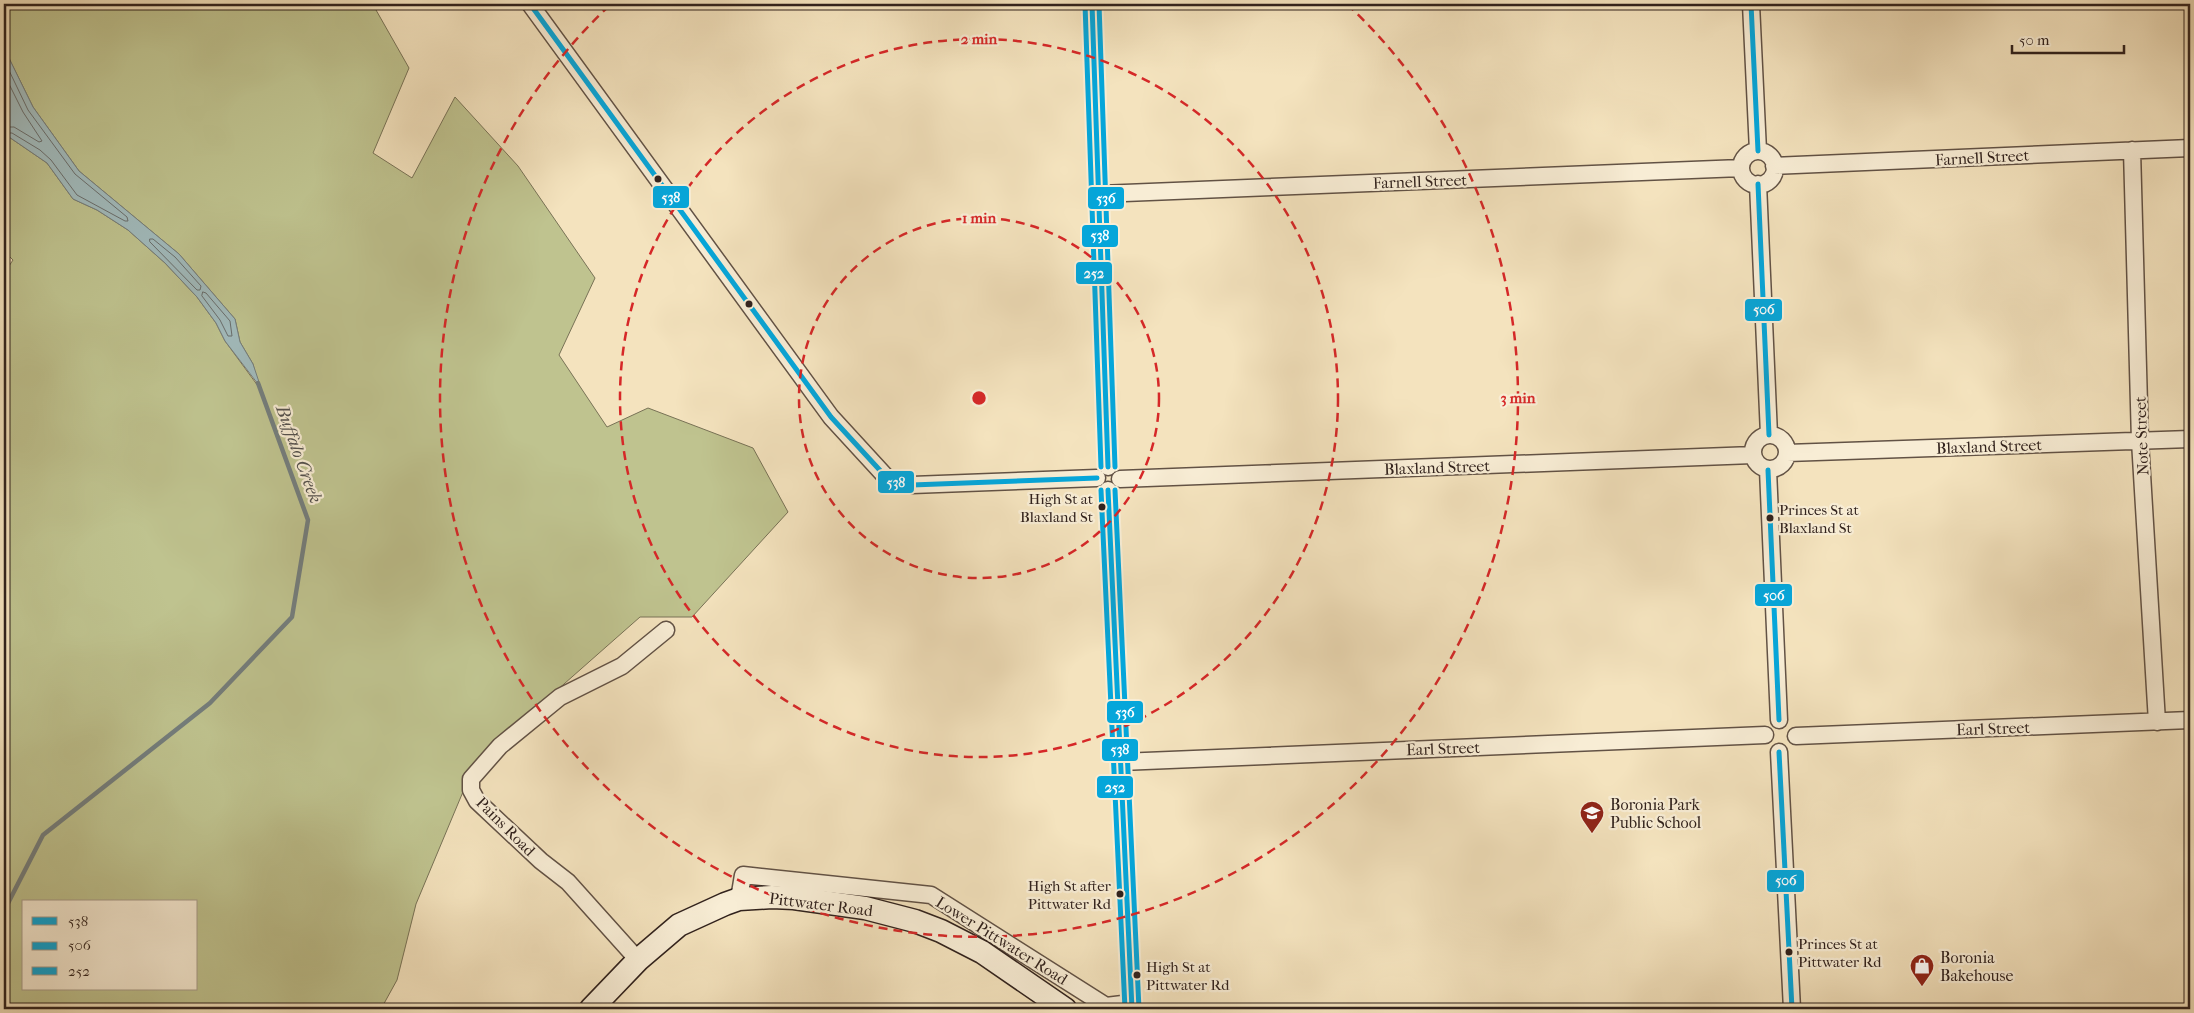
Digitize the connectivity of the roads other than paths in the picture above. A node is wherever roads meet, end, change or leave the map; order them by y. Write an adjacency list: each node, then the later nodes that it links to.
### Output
1 (530, 4): 17 (street)
2 (1092, 4): 10 (street)
3 (1751, 4): 6 (street)
4 (2190, 148): 5 (street, Farnell Street)
5 (2132, 150): 7 (street, Farnell Street); 13 (street, Note Street)
6 (1758, 151): 7 (street); 8 (street)
7 (1774, 166): 9 (street)
8 (1741, 168): 9 (street); 10 (street, Farnell Street)
9 (1758, 184): 11 (street)
10 (1100, 194): 17 (street)
11 (1769, 435): 14 (street); 15 (street)
12 (2190, 439): 13 (street, Blaxland Street)
13 (2140, 441): 14 (street, Blaxland Street); 22 (street, Note Street)
14 (1787, 453): 16 (street)
15 (1753, 455): 16 (street); 18 (street, Blaxland Street)
16 (1768, 470): 20 (street)
17 (1102, 472): 18 (street)
18 (1114, 485): 26 (street)
19 (666, 630): 28 (street, Pains Road)
20 (1779, 720): 23 (street); 24 (street)
21 (2190, 720): 22 (street, Earl Street)
22 (2157, 722): 24 (street, Earl Street)
23 (1765, 736): 25 (street); 26 (street, Earl Street)
24 (1796, 736): 25 (street)
25 (1779, 752): 32 (street)
26 (1121, 762): 29 (street)
27 (739, 899): 28 (main road, Pittwater Road); 29 (street, Lower Pittwater Road); 31 (main road, Pittwater Road)
28 (638, 960): 30 (main road, Pittwater Road)
29 (1132, 1006)
30 (591, 1009)
31 (1065, 1009)
32 (1792, 1009)

